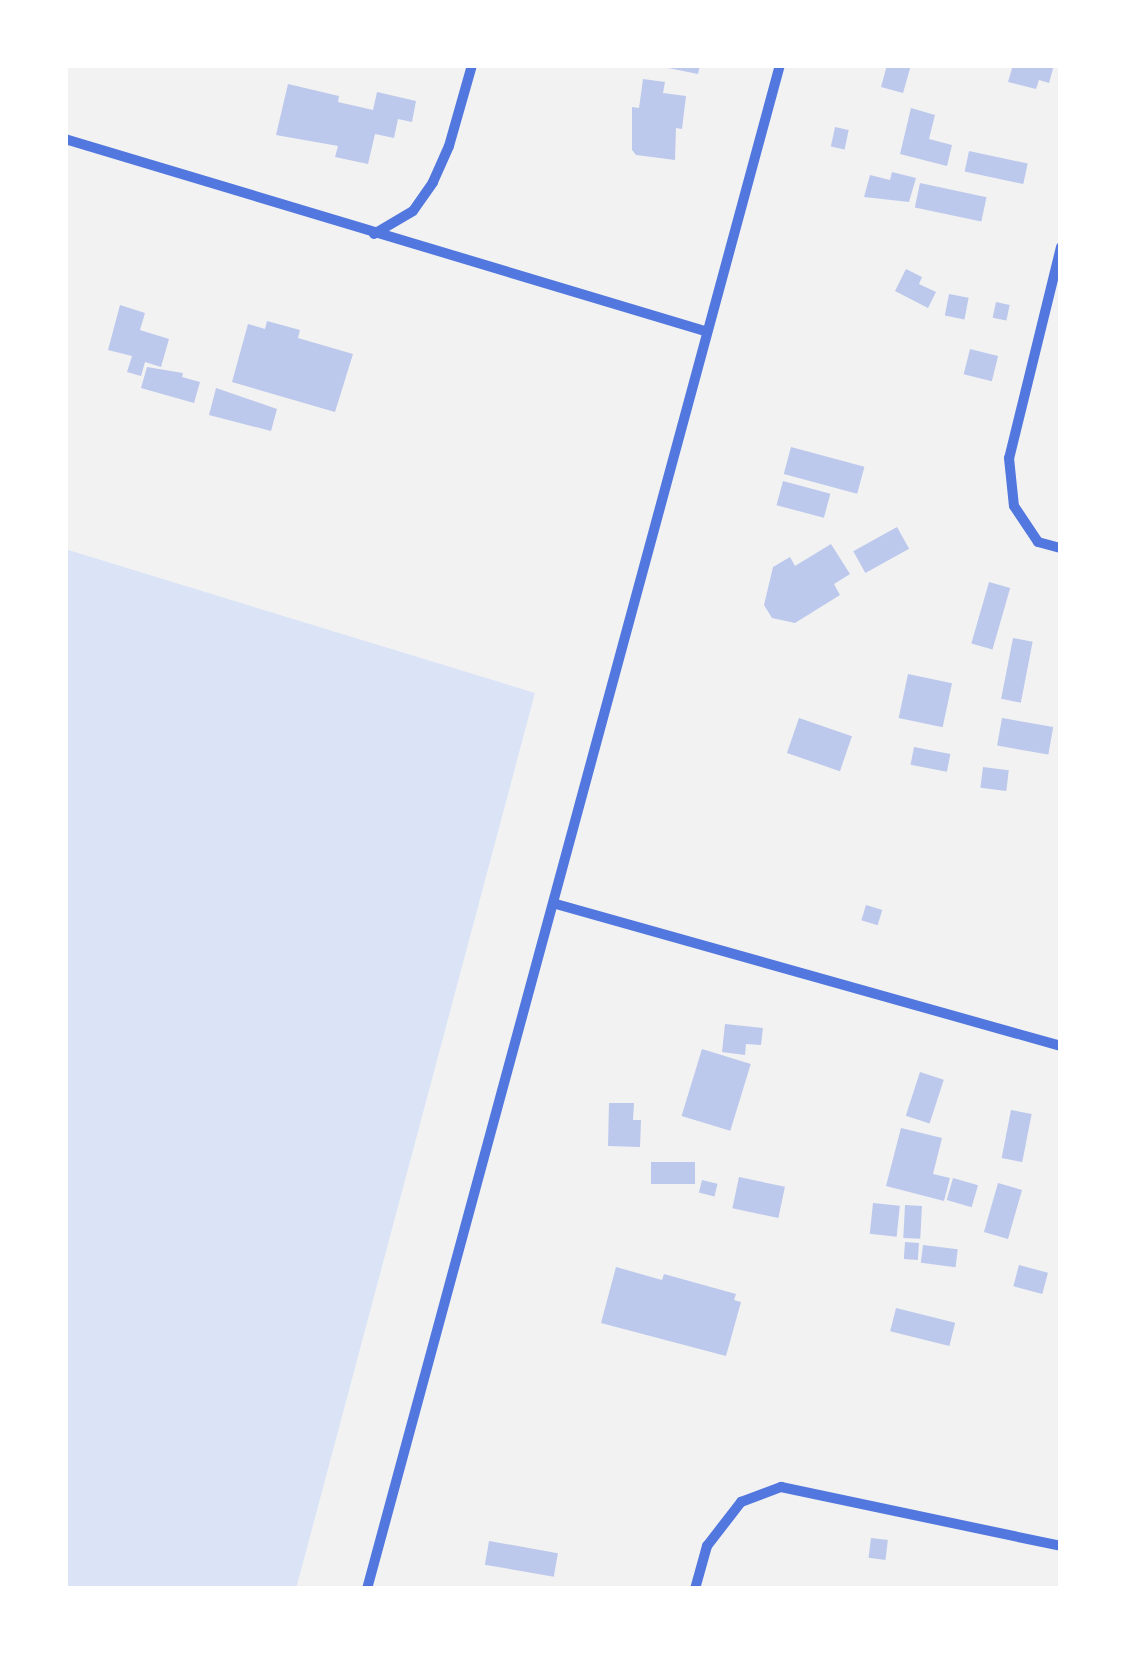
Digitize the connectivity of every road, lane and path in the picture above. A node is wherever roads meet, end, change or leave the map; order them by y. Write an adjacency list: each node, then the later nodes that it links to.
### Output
1 (472, 65): 4 (street)
2 (780, 65): 6 (street)
3 (65, 139): 4 (street)
4 (372, 234): 6 (street)
5 (1061, 247): 7 (street)
6 (705, 331): 8 (street)
7 (1061, 548)
8 (556, 904): 9 (street); 11 (street)
9 (1061, 1046)
10 (1061, 1546): 12 (street)
11 (366, 1589)
12 (695, 1589)

